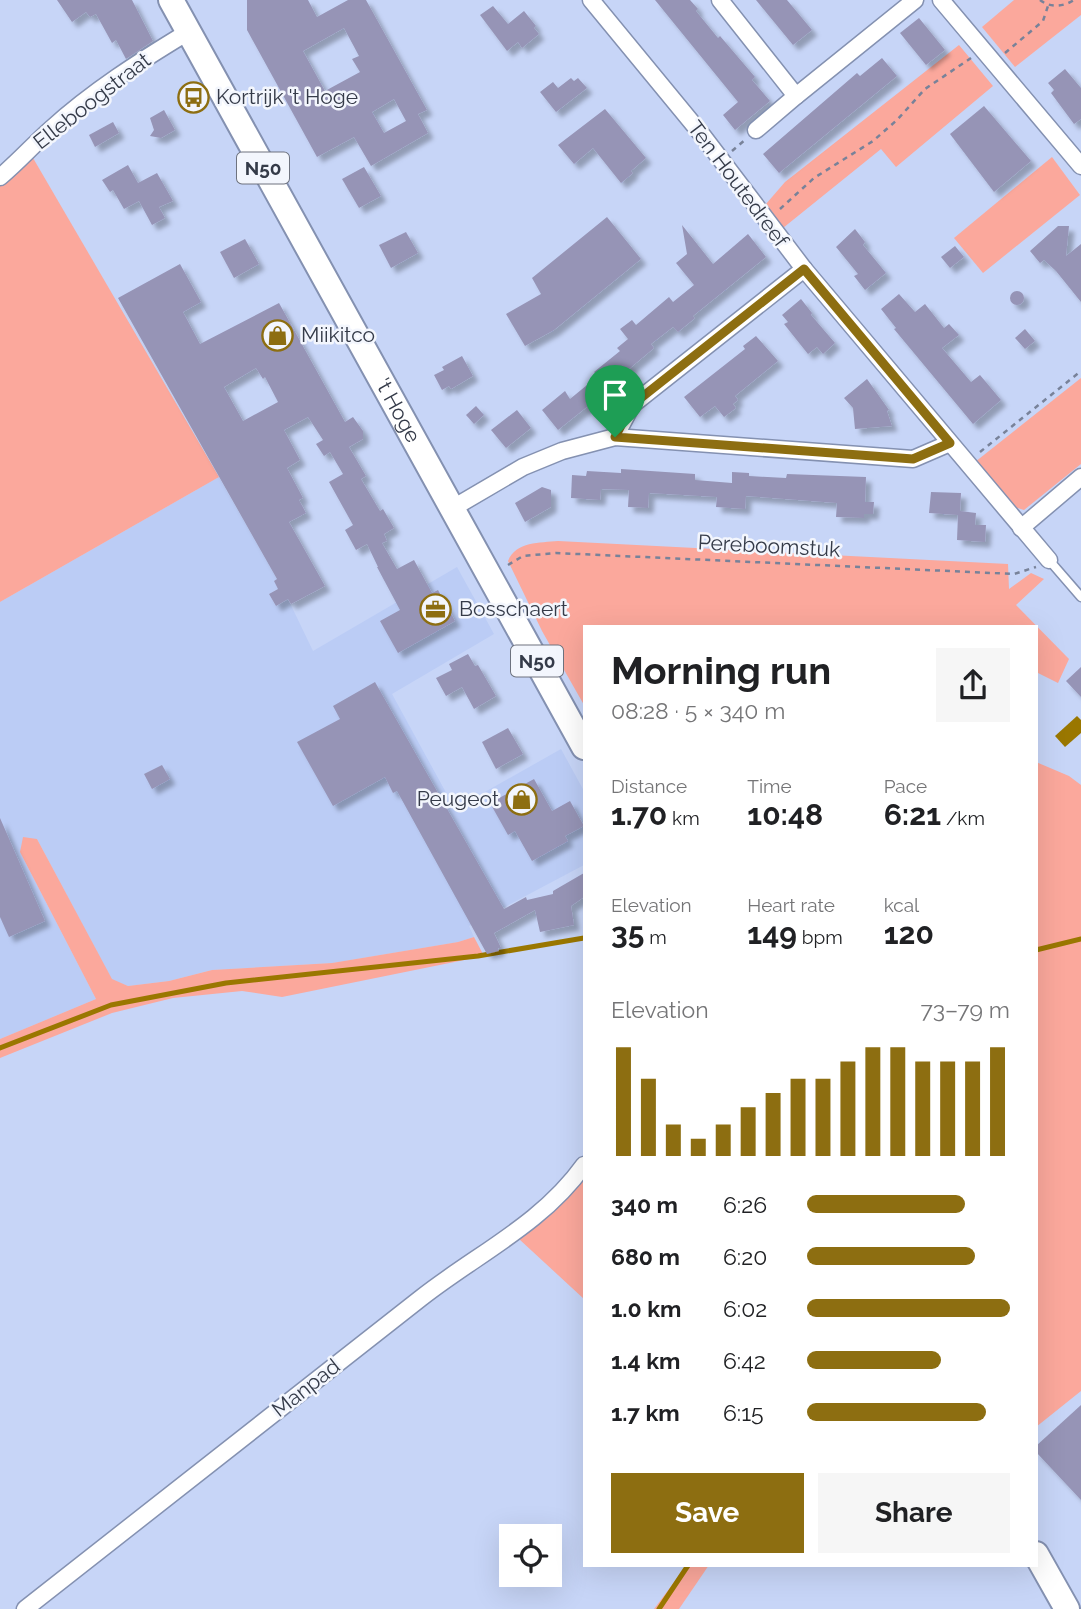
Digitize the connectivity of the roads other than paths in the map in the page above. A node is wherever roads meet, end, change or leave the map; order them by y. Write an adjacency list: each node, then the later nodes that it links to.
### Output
1 (171, 0): 6 (main road, 't Hoge / N50)
2 (591, 0): 11 (street, Ten Houtedreef)
3 (720, 0): 7 (street)
4 (915, 0): 7 (street)
5 (941, 0): 9 (street)
6 (188, 32): 10 (street, Elleboogstraat); 15 (main road, 't Hoge / N50)
7 (796, 96): 8 (street)
8 (756, 130)
9 (1081, 166)
10 (0, 177)
11 (804, 269): 12 (street); 13 (street, Ten Houtedreef)
12 (615, 437): 13 (street); 15 (street)
13 (950, 443): 16 (street, Ten Houtedreef)
14 (1081, 478): 16 (street)
15 (453, 508): 19 (main road, 't Hoge / N50)
16 (1021, 528): 17 (street, Ten Houtedreef)
17 (1049, 560): 18 (lane)
18 (1081, 597)
19 (583, 745)
20 (583, 1166): 22 (street, Manpad)
21 (1038, 1558): 23 (main road)
22 (25, 1609)
23 (1067, 1609)

